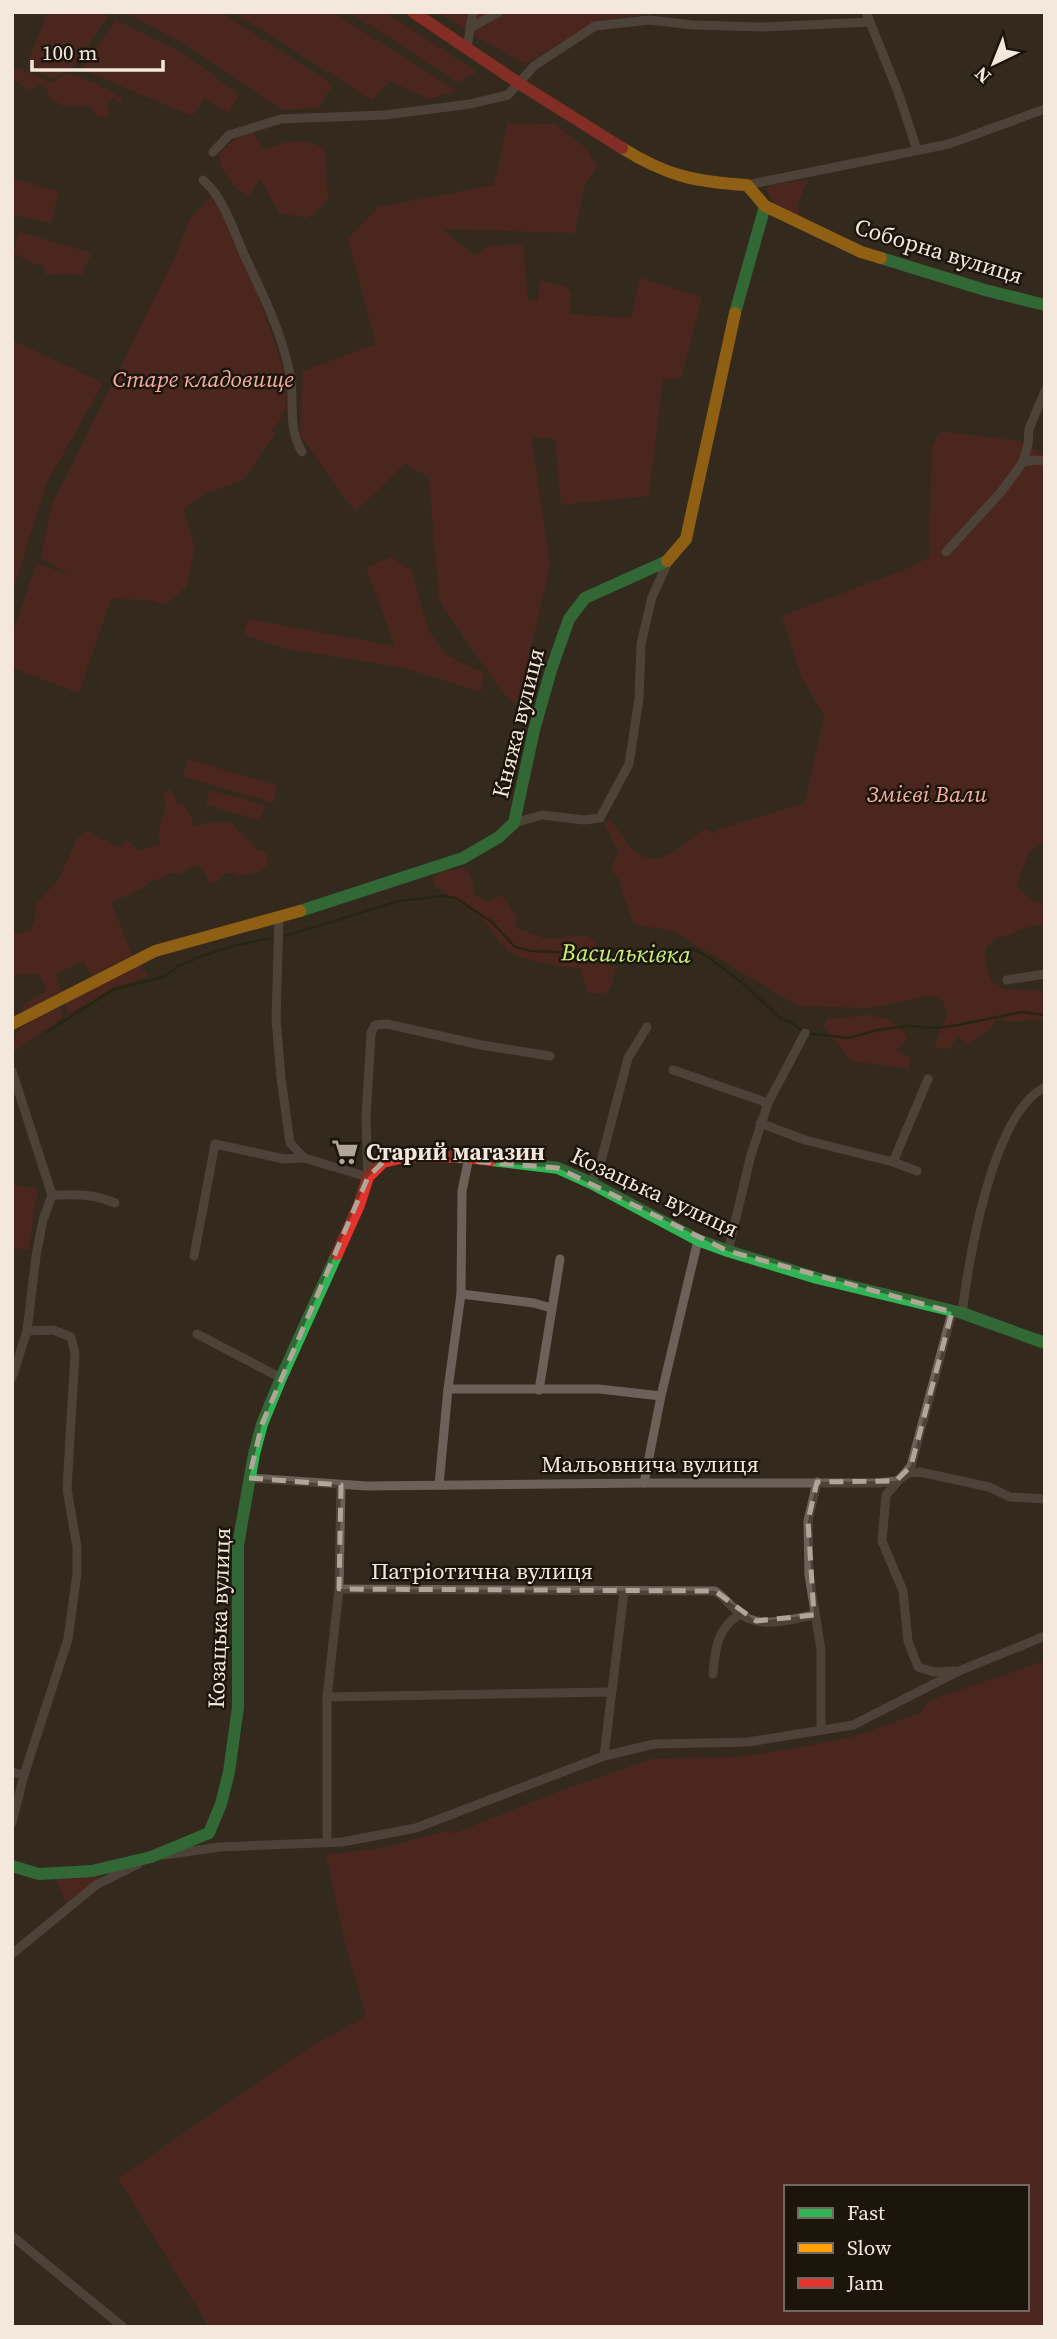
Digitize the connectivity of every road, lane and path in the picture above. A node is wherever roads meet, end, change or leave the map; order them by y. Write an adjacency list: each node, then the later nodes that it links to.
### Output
1 (414, 12): 6 (street)
2 (473, 12): 5 (street)
3 (499, 12): 5 (street)
4 (868, 17): 7 (street); 9 (street)
5 (470, 28): 6 (street)
6 (467, 48): 7 (street)
7 (520, 84): 10 (street); 12 (street)
8 (1045, 109): 9 (street)
9 (916, 150): 12 (street)
10 (213, 152)
11 (203, 180): 16 (street)
12 (747, 185): 13 (street, Соборна вулиця)
13 (765, 206): 14 (street, Соборна вулиця); 20 (street)
14 (1045, 305)
15 (1045, 391): 18 (street)
16 (302, 452)
17 (1045, 461): 18 (street)
18 (1023, 462): 19 (street)
19 (946, 552)
20 (669, 560): 21 (street, Княжа вулиця); 21 (street)
21 (514, 823): 22 (street, Княжа вулиця)
22 (279, 918): 25 (street, Княжа вулиця); 36 (street)
23 (1045, 974): 24 (street)
24 (1007, 980)
25 (12, 1024)
26 (647, 1027): 40 (street)
27 (806, 1033): 33 (street)
28 (550, 1056): 39 (street)
29 (673, 1070): 33 (street)
30 (12, 1071): 41 (street)
31 (928, 1079): 37 (street)
32 (1045, 1087): 49 (street)
33 (768, 1103): 34 (street)
34 (760, 1123): 37 (street); 44 (street)
35 (469, 1157): 39 (street, Козацька вулиця); 40 (street, Козацька вулиця); 47 (street)
36 (303, 1158): 39 (street); 45 (street)
37 (892, 1162): 38 (street)
38 (917, 1171)
39 (368, 1177): 54 (street, Козацька вулиця)
40 (592, 1183): 43 (street, Козацька вулиця)
41 (52, 1195): 42 (street); 50 (street)
42 (115, 1203)
43 (698, 1240): 44 (street, Козацька вулиця); 57 (street)
44 (728, 1251): 49 (street, Козацька вулиця)
45 (194, 1256)
46 (560, 1259): 48 (street)
47 (461, 1294): 48 (street); 55 (street)
48 (551, 1308): 56 (street)
49 (957, 1312): 52 (street, Козацька вулиця); 59 (street)
50 (27, 1331): 53 (street); 77 (street)
51 (197, 1335): 54 (street)
52 (1045, 1343)
53 (12, 1378)
54 (281, 1378): 58 (street, Козацька вулиця)
55 (448, 1389): 56 (street); 63 (street)
56 (539, 1390): 57 (street)
57 (661, 1396): 61 (street)
58 (249, 1478): 62 (street, Мальовнича вулиця); 79 (street, Козацька вулиця)
59 (896, 1481): 60 (street, Мальовнича вулиця); 64 (street, Мальовнича вулиця); 70 (street)
60 (817, 1482): 61 (street, Мальовнича вулиця); 68 (street)
61 (644, 1483): 63 (street, Мальовнича вулиця)
62 (341, 1485): 63 (street, Мальовнича вулиця); 65 (street, Патріотична вулиця)
63 (439, 1485)
64 (1045, 1499)
65 (339, 1589): 66 (street, Патріотична вулиця); 73 (street, Патріотична вулиця)
66 (624, 1592): 67 (street, Патріотична вулиця); 72 (street, Патріотична вулиця)
67 (740, 1614): 68 (street, Патріотична вулиця); 71 (street)
68 (814, 1615): 74 (street)
69 (1045, 1636): 70 (street)
70 (959, 1671): 74 (street)
71 (713, 1674)
72 (610, 1692): 73 (street); 75 (street, Патріотична вулиця)
73 (327, 1697): 80 (street, Патріотична вулиця)
74 (821, 1730): 75 (street)
75 (604, 1756): 80 (street)
76 (12, 1772): 77 (street)
77 (24, 1775): 78 (street)
78 (12, 1823)
79 (209, 1833): 81 (street); 82 (street)
80 (327, 1843): 81 (street)
81 (220, 1847): 82 (street)
82 (151, 1857): 84 (street); 85 (street)
83 (12, 1866): 84 (street)
84 (92, 1871): 85 (street)
85 (96, 1885): 86 (street)
86 (12, 1954)
87 (12, 2236): 88 (street)
88 (123, 2327)

